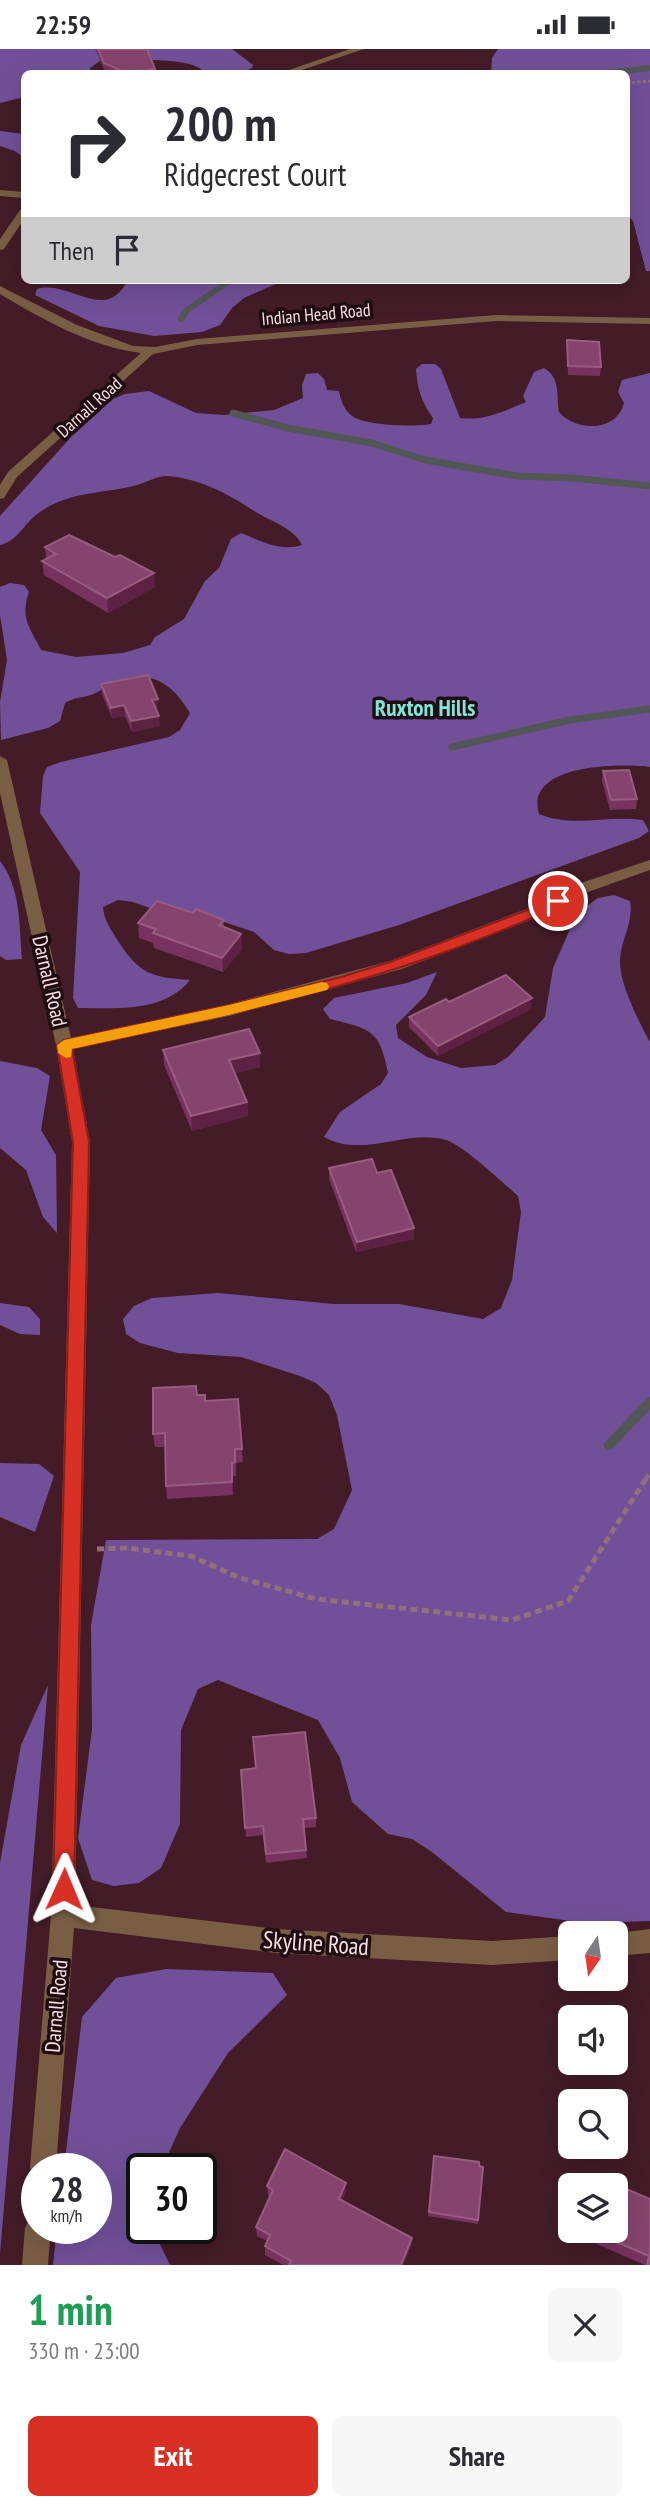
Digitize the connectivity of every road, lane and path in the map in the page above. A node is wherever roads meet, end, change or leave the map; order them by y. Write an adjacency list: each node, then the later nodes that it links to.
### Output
1 (359, 49): 2 (street)
2 (294, 70)
3 (650, 81): 4 (path)
4 (630, 83)
5 (0, 193): 6 (street)
6 (21, 195)
7 (21, 216): 8 (street)
8 (0, 247)
9 (0, 289): 11 (street, Indian Head Road)
10 (650, 321): 11 (street, Indian Head Road)
11 (150, 351): 12 (street, Darnall Road)
12 (0, 495)
13 (0, 760): 15 (street, Darnall Road)
14 (650, 865): 15 (street)
15 (64, 1045): 17 (street, Darnall Road)
16 (650, 1473): 17 (path)
17 (72, 1550): 18 (street, Darnall Road)
18 (63, 1915): 21 (street, Skyline Road); 22 (street, Darnall Road)
19 (650, 1941): 20 (street)
20 (628, 1943)
21 (558, 1949)
22 (44, 2153)
23 (37, 2244): 24 (street)
24 (35, 2265)

